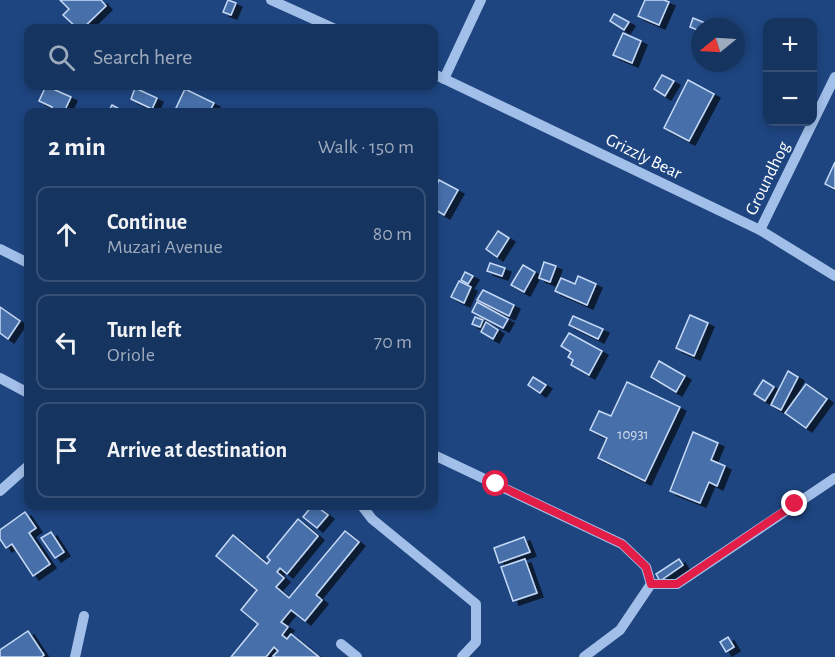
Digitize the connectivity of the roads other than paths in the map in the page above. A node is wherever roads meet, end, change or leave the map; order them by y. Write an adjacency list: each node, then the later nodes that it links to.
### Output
1 (271, 0): 3 (street)
2 (481, 0): 6 (street)
3 (324, 24)
4 (438, 76): 6 (street, Grizzly Bear)
5 (835, 77): 7 (street, Groundhog)
6 (444, 79): 7 (street, Grizzly Bear)
7 (760, 230): 10 (street, Grizzly Bear)
8 (0, 249): 9 (street)
9 (24, 261)
10 (835, 276)
11 (0, 378): 12 (street)
12 (24, 391)
13 (438, 457): 18 (street)
14 (24, 470): 16 (street)
15 (835, 478): 18 (street)
16 (0, 491)
17 (365, 510): 23 (street)
18 (651, 584): 24 (street)
19 (84, 616): 21 (street)
20 (342, 644): 22 (street)
21 (75, 657)
22 (357, 657)
23 (462, 657)
24 (584, 657)

